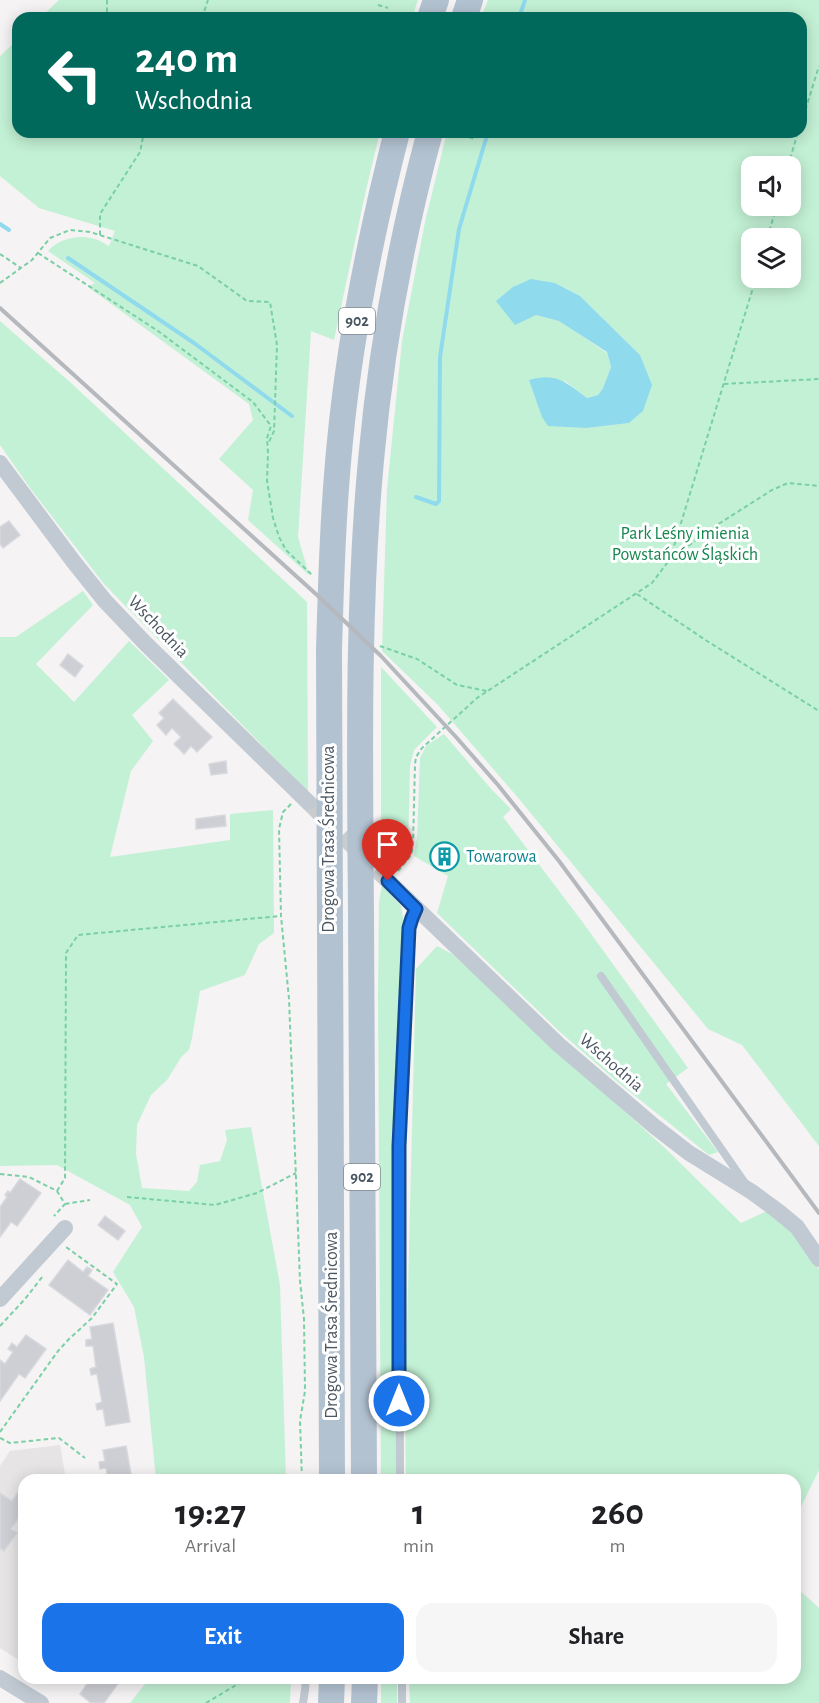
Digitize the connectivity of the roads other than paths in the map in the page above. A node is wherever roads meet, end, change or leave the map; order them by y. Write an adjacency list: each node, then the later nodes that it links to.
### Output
1 (396, 138): 12 (main road, Drogowa Trasa Średnicowa / 902)
2 (428, 138): 13 (main road, Drogowa Trasa Średnicowa / 902)
3 (0, 463): 4 (street, Wschodnia)
4 (303, 798)
5 (388, 881): 6 (street, Wschodnia)
6 (416, 909): 8 (street, Wschodnia); 14 (lane)
7 (601, 976): 8 (lane)
8 (752, 1192): 10 (street, Wschodnia)
9 (58, 1224): 11 (street)
10 (819, 1258)
11 (0, 1299)
12 (332, 1474)
13 (364, 1474)
14 (400, 1474)
15 (0, 1678): 20 (street)
16 (306, 1684): 21 (lane)
17 (332, 1684): 22 (main road)
18 (365, 1684): 23 (main road)
19 (402, 1684): 24 (lane)
20 (41, 1703)
21 (303, 1703)
22 (332, 1703)
23 (364, 1703)
24 (402, 1703)

